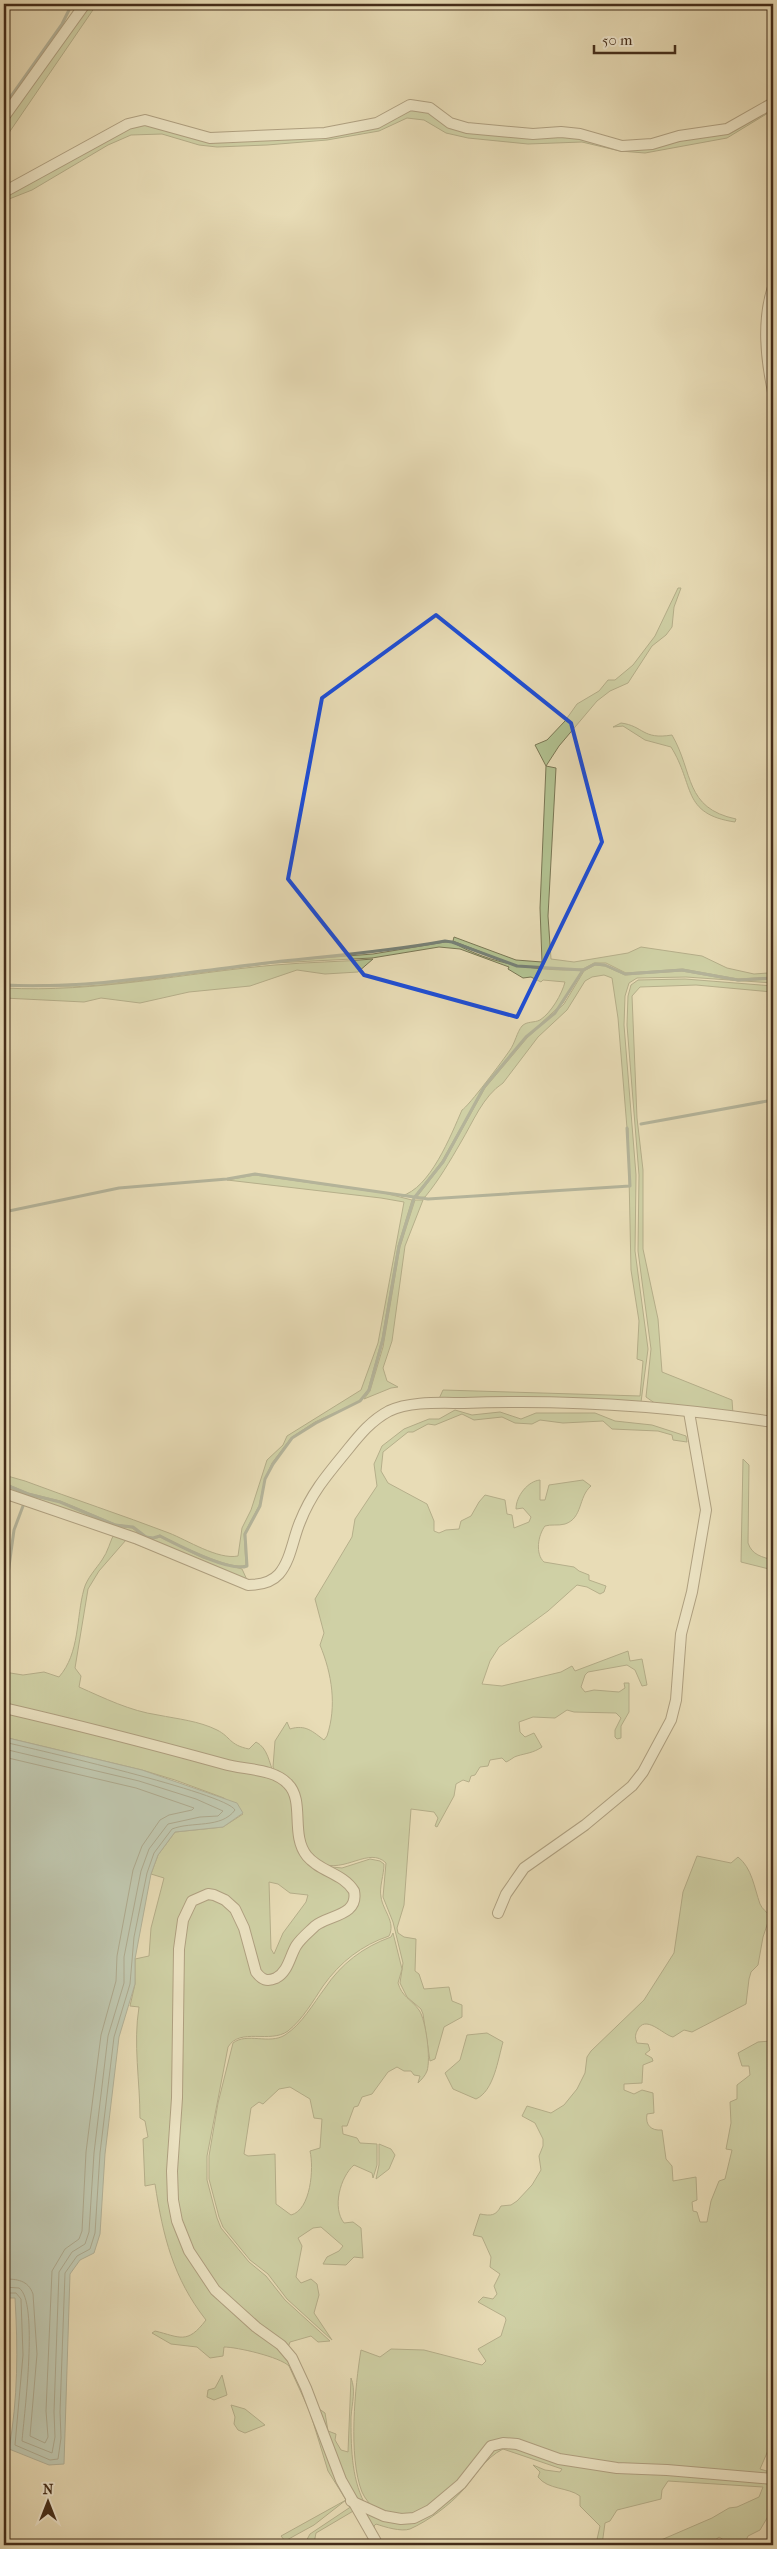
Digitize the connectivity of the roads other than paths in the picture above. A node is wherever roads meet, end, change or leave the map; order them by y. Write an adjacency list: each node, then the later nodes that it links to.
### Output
1 (85, 4): 3 (street)
2 (773, 103): 4 (street)
3 (4, 117)
4 (4, 192)
5 (773, 287): 6 (street)
6 (773, 392)
7 (689, 1412): 8 (street); 9 (street); 11 (street)
8 (773, 1422)
9 (4, 1493)
10 (4, 1708): 13 (street)
11 (498, 1912)
12 (773, 2479): 13 (street)
13 (350, 2500): 14 (street)
14 (378, 2545)

